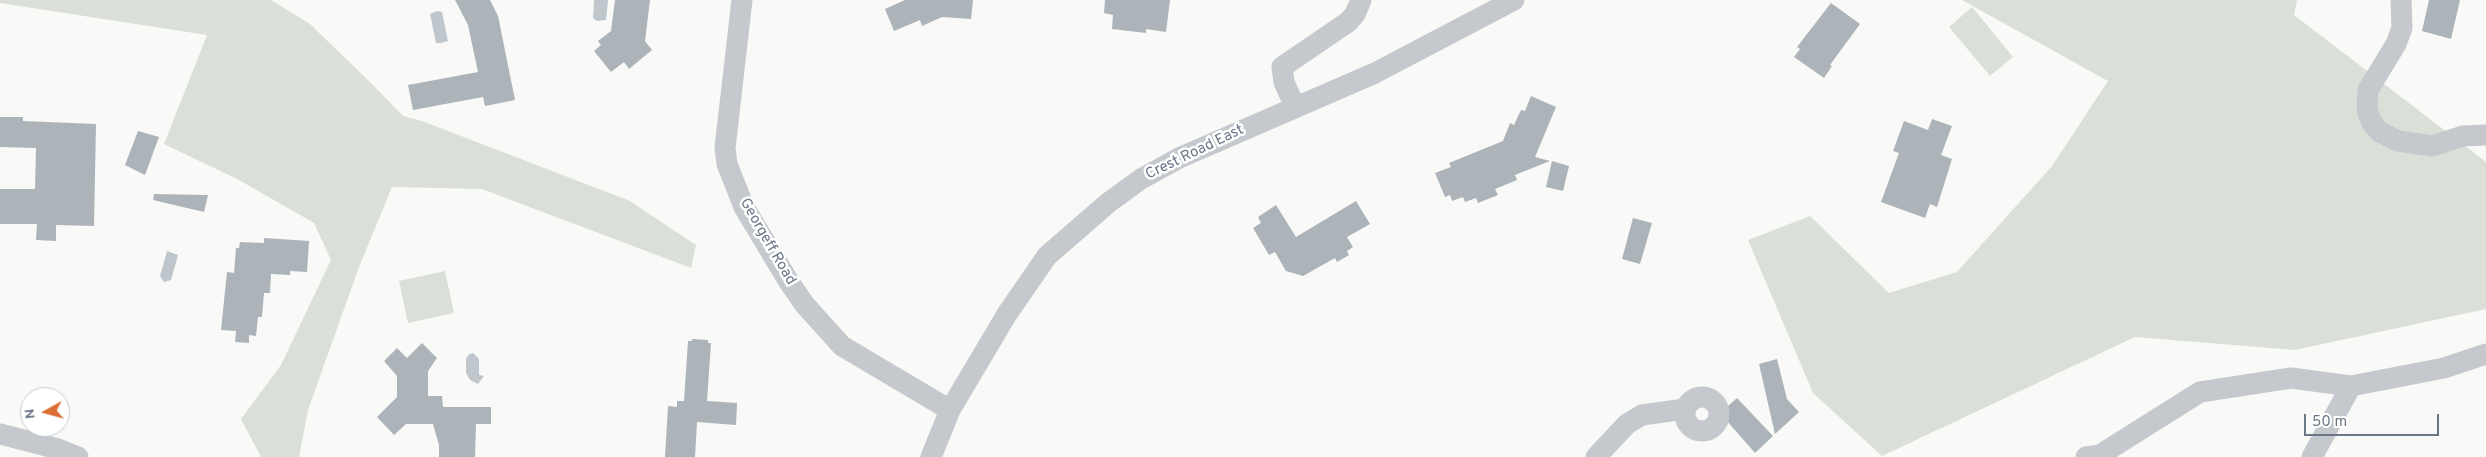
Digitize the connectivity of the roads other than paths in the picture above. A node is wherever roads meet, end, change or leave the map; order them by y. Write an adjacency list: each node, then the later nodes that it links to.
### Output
1 (742, 0): 10 (street, Georgeff Road)
2 (1361, 0): 5 (street)
3 (1514, 0): 5 (street, Crest Road East)
4 (2401, 0): 6 (street)
5 (1295, 108): 10 (street, Crest Road East)
6 (2486, 135)
7 (2486, 354): 8 (street)
8 (2351, 386): 15 (street); 16 (street)
9 (1685, 409): 14 (street)
10 (950, 410): 13 (street, Crest Road East)
11 (0, 434): 12 (street)
12 (78, 457)
13 (931, 457)
14 (1596, 457)
15 (2086, 457)
16 (2312, 457)

